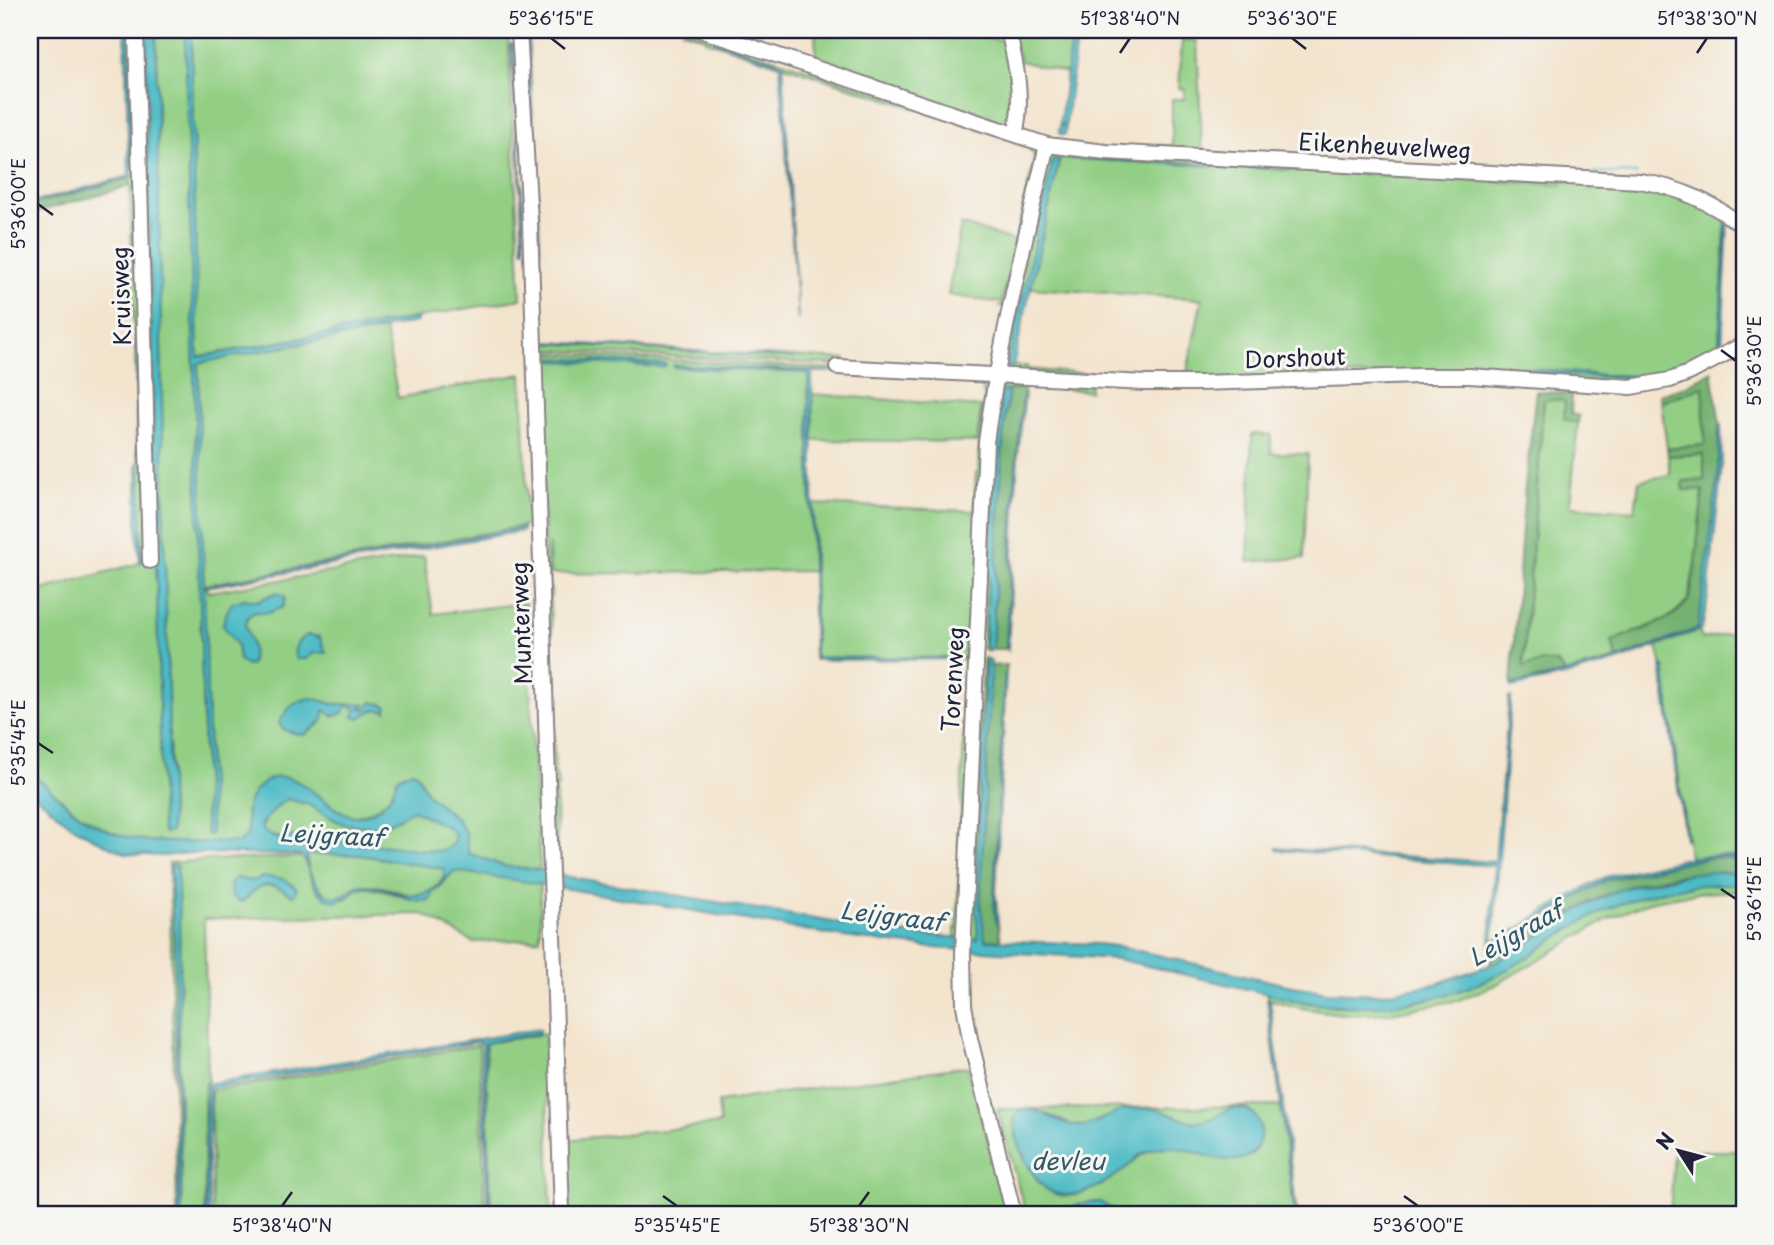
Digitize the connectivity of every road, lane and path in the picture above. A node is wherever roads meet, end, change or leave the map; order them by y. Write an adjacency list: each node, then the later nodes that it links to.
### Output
1 (136, 30): 11 (street, Kruisweg)
2 (519, 30): 12 (street, Munterweg)
3 (701, 30): 5 (street, Eikenheuvelweg)
4 (1008, 30): 5 (street)
5 (1015, 134): 6 (street, Eikenheuvelweg)
6 (1047, 145): 7 (street, Eikenheuvelweg); 10 (street, Torenweg)
7 (1744, 227)
8 (1744, 344): 10 (street, Dorshout)
9 (837, 367): 10 (street, Dorshout)
10 (996, 375): 13 (street, Torenweg)
11 (150, 561)
12 (562, 1215)
13 (1014, 1215)

